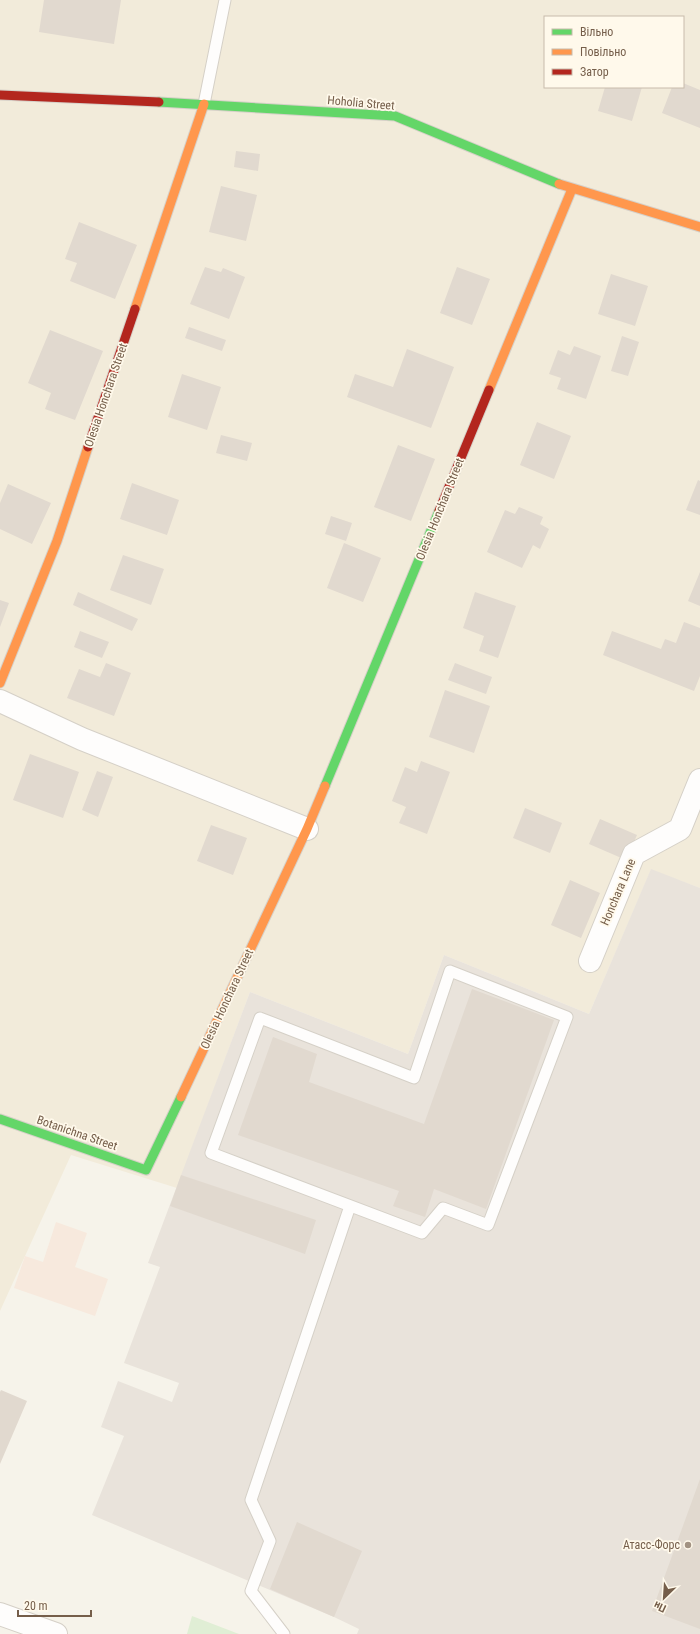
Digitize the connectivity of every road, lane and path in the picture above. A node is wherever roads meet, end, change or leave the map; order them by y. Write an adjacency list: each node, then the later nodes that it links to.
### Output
1 (225, 0): 3 (lane)
2 (0, 95): 3 (street, Hoholia Street)
3 (204, 104): 4 (street, Hoholia Street); 6 (street, Olesia Honchara Street)
4 (572, 189): 5 (street, Hoholia Street); 9 (street, Olesia Honchara Street)
5 (700, 227)
6 (0, 683)
7 (0, 701): 9 (street)
8 (700, 780): 10 (street, Honchara Lane)
9 (307, 829): 12 (street, Olesia Honchara Street)
10 (590, 961)
11 (0, 1119): 12 (street, Botanichna Street)
12 (146, 1170)
13 (350, 1206): 13 (lane); 16 (lane)
14 (0, 1614): 15 (street)
15 (56, 1634)
16 (284, 1634)

